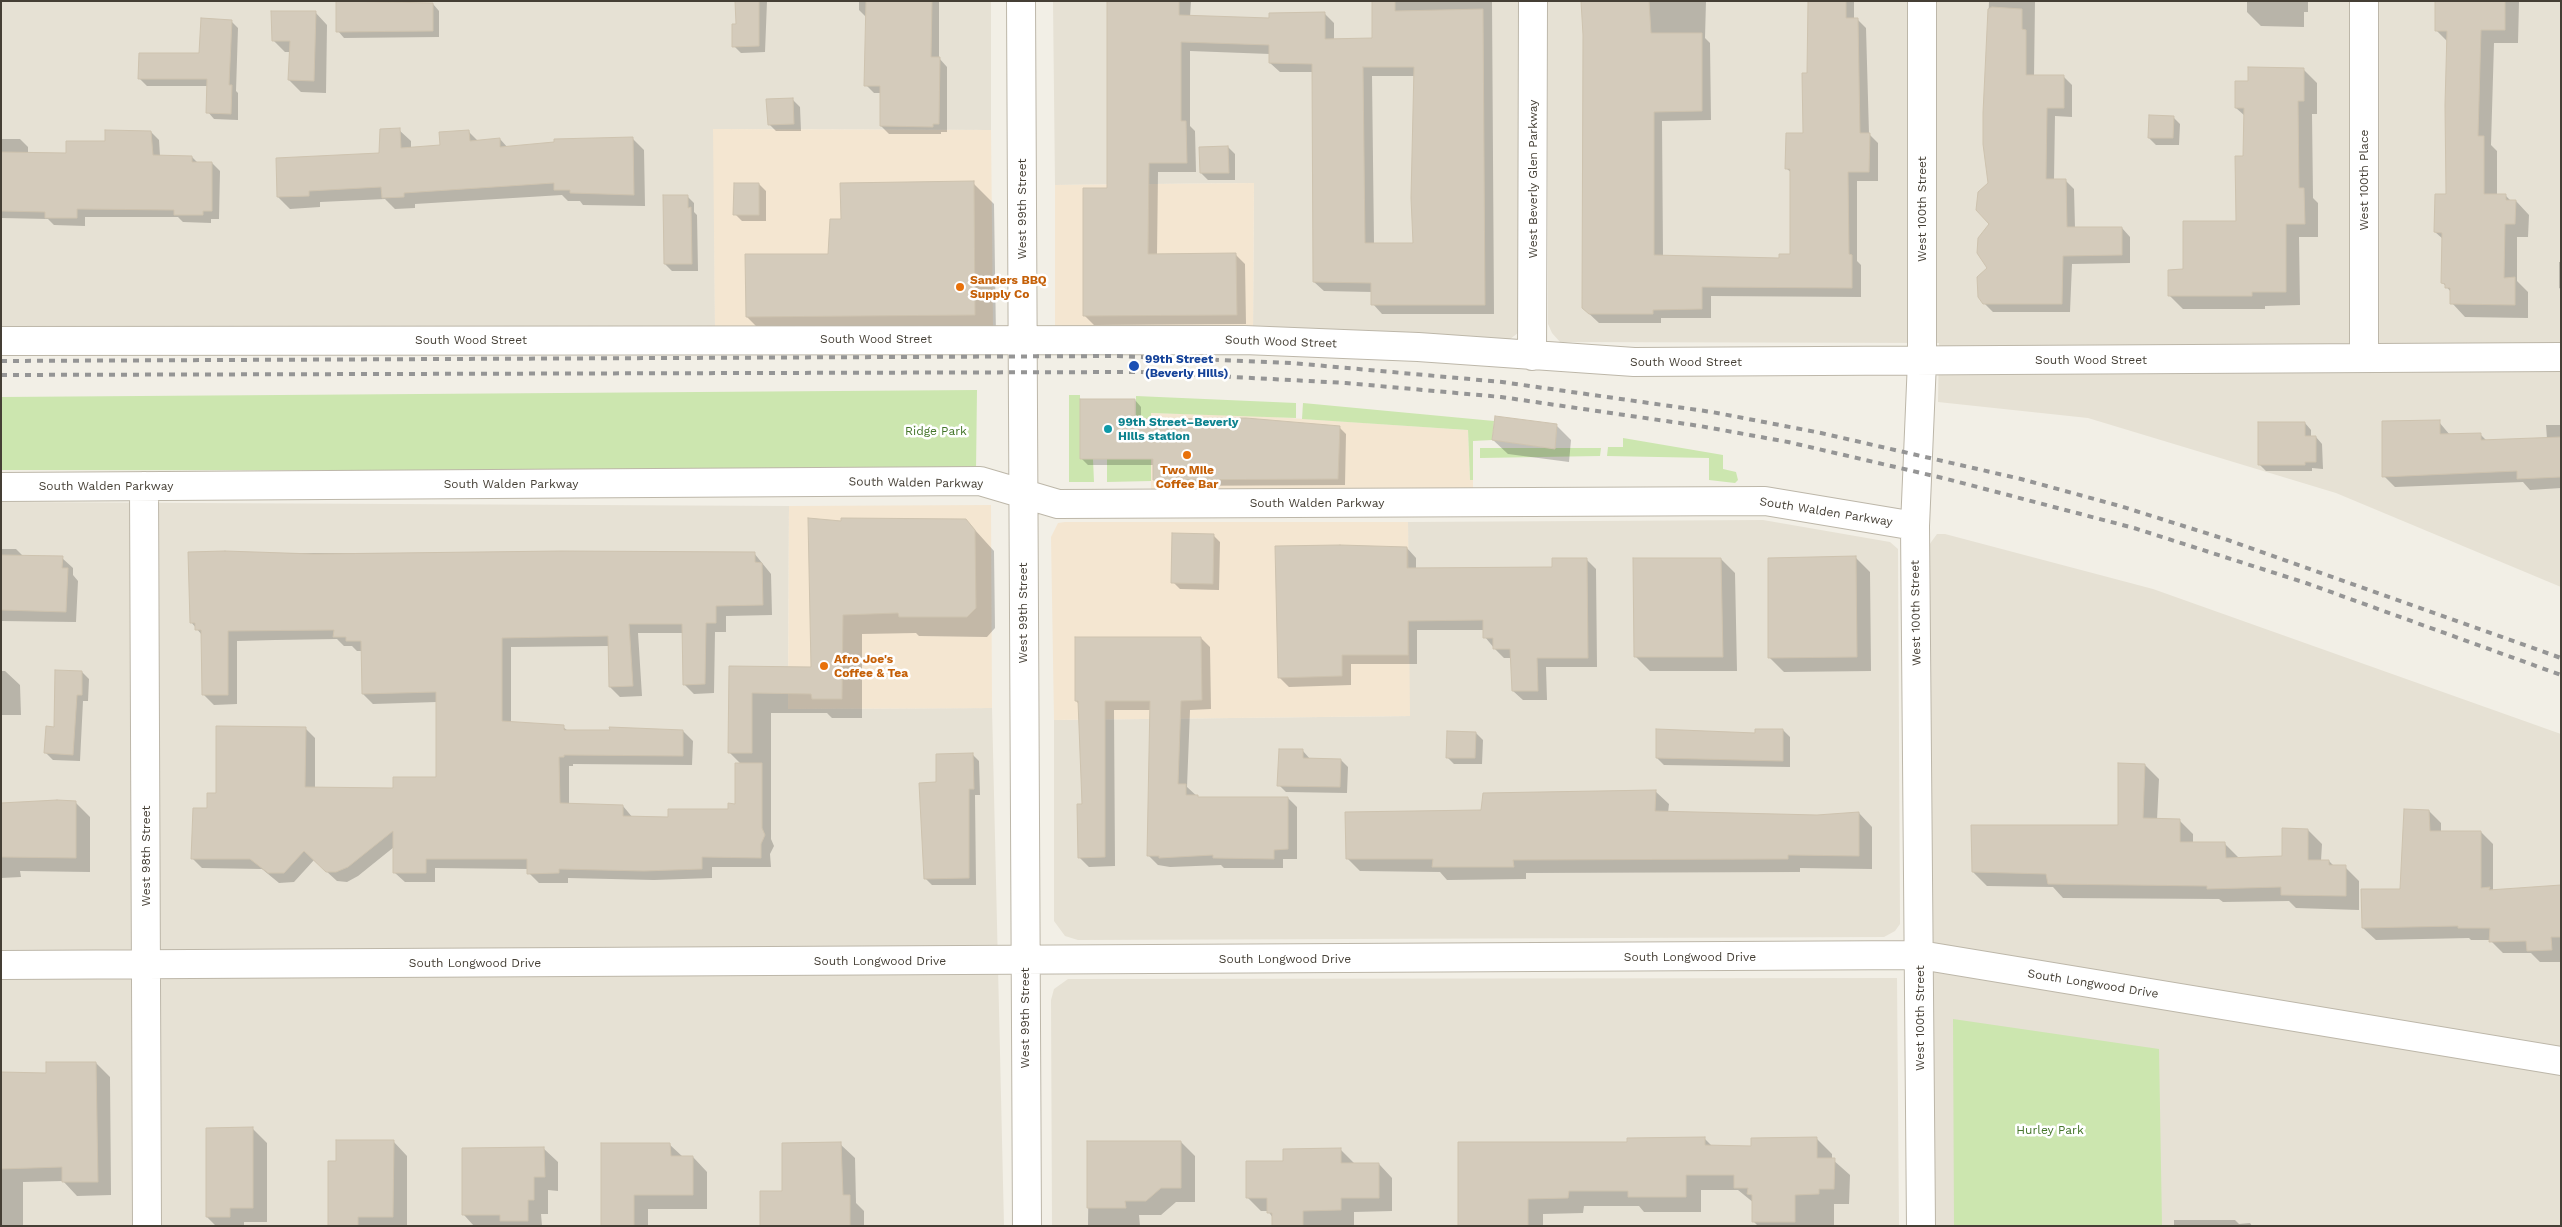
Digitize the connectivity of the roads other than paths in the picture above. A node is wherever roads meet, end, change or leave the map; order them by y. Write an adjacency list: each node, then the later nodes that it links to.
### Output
1 (1021, 1): 5 (street, West 99th Street)
2 (1533, 1): 7 (street, West Beverly Glen Parkway)
3 (1922, 1): 10 (street, West 100th Street)
4 (2364, 1): 9 (street, West 100th Place)
5 (1023, 338): 6 (street, South Wood Street); 7 (street, South Wood Street); 13 (street, West 99th Street)
6 (1, 341)
7 (1532, 356): 10 (street, South Wood Street)
8 (2561, 357): 9 (street, South Wood Street)
9 (2364, 358): 10 (street, South Wood Street)
10 (1922, 361): 14 (street, West 100th Street)
11 (144, 486): 12 (street, South Walden Parkway); 13 (street, South Walden Parkway); 17 (street, West 98th Street)
12 (1, 487)
13 (1023, 494): 14 (street, South Walden Parkway); 16 (street, West 99th Street)
14 (1914, 526): 15 (street, West 100th Street)
15 (1920, 955): 16 (street, South Longwood Drive); 19 (street, South Longwood Drive); 22 (street, West 100th Street)
16 (1024, 960): 17 (street, South Longwood Drive); 21 (street, West 99th Street)
17 (146, 964): 18 (street, South Longwood Drive); 20 (street, West 98th Street)
18 (1, 965)
19 (2561, 1061)
20 (147, 1226)
21 (1027, 1226)
22 (1921, 1226)

